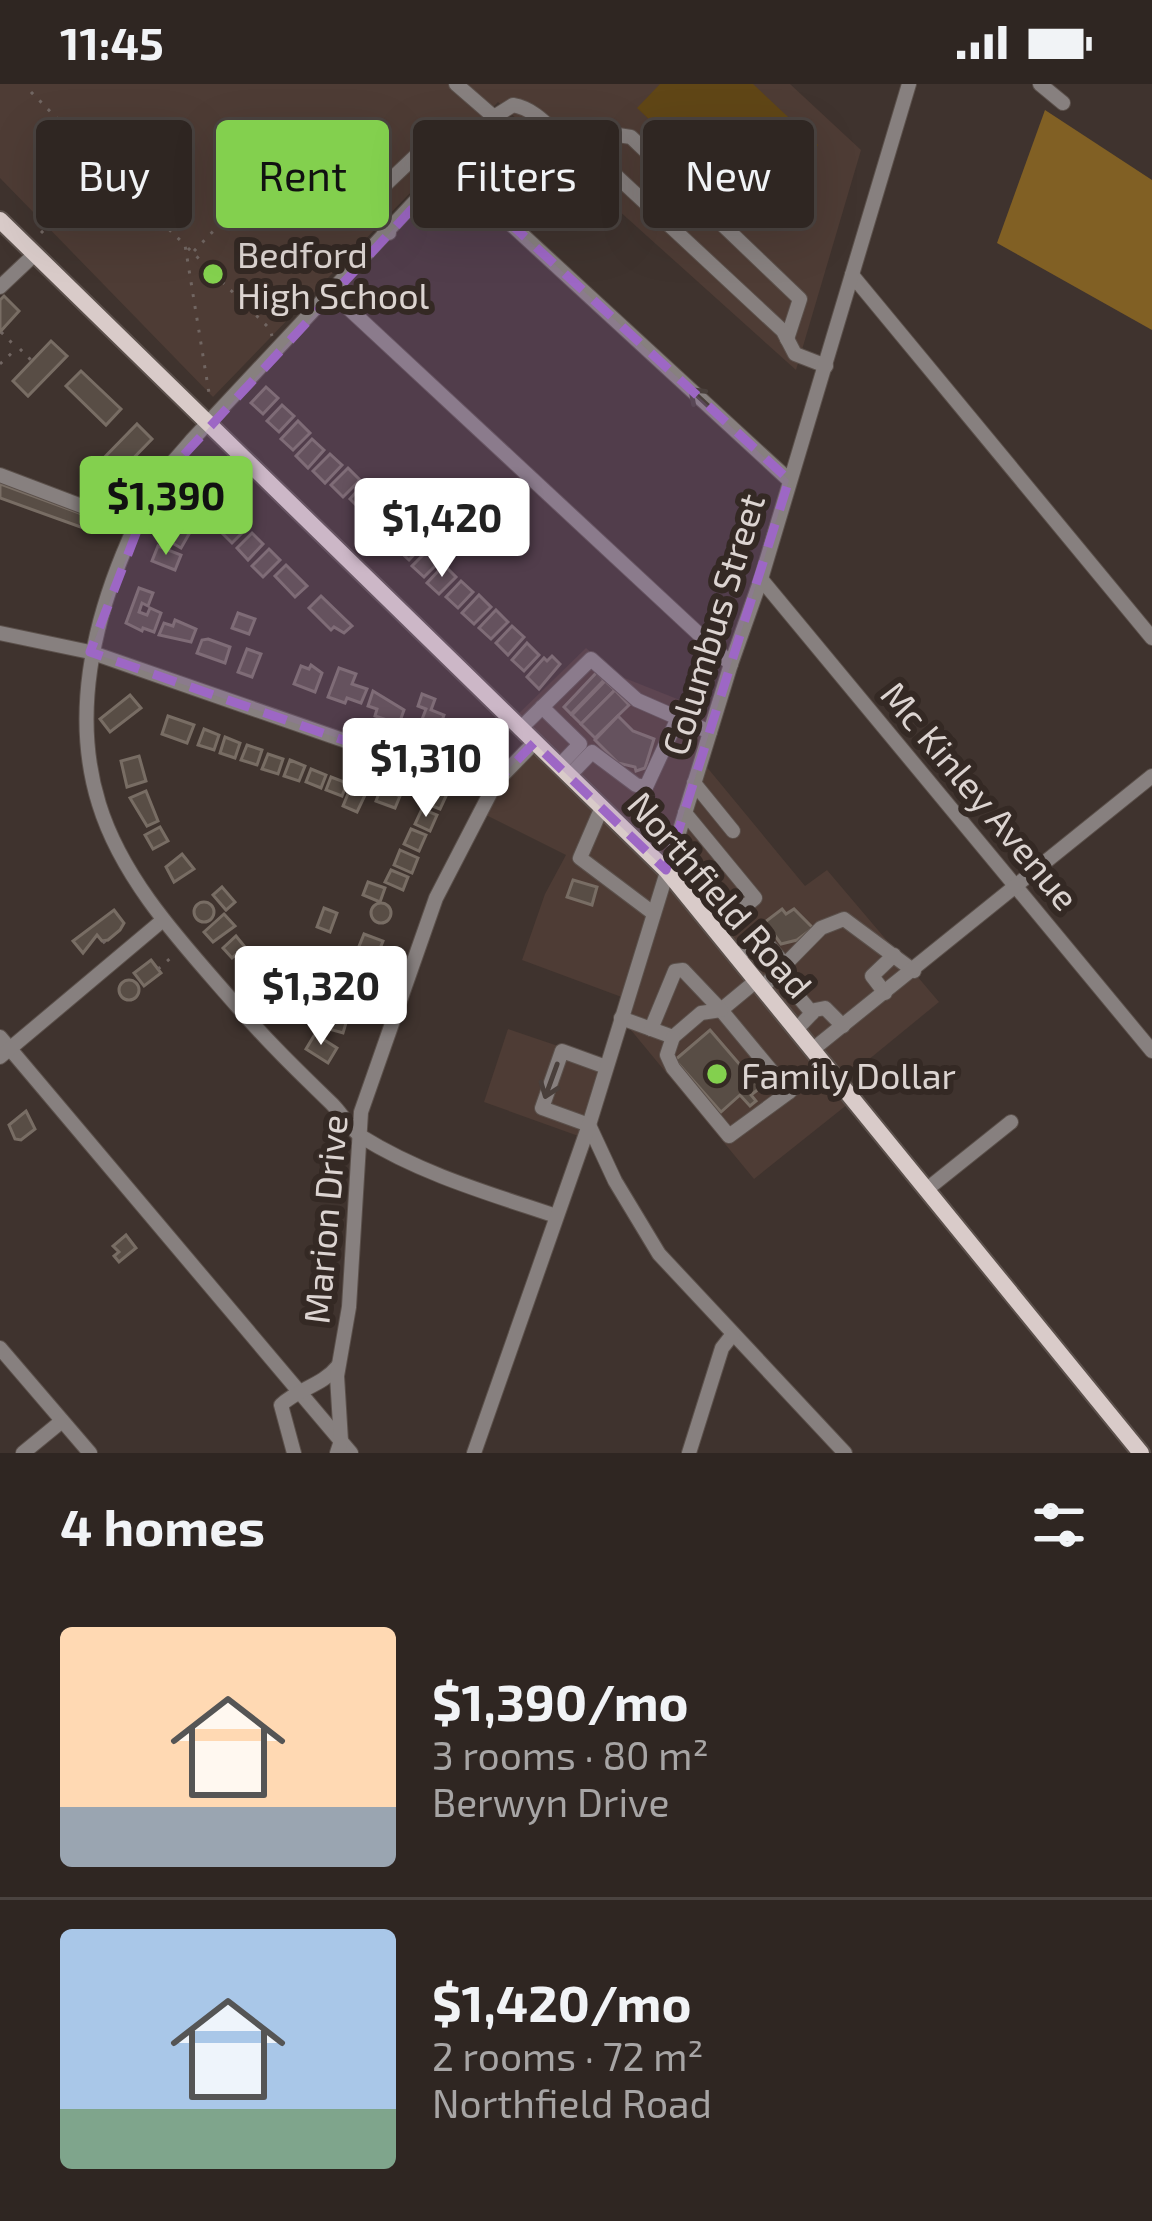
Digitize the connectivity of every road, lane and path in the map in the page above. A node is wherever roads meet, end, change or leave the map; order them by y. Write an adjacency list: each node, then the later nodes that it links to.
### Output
1 (456, 84): 6 (street)
2 (909, 84): 24 (street, Columbus Street)
3 (1040, 84): 5 (street)
4 (32, 92): 7 (path)
5 (1063, 103)
6 (501, 113): 8 (street); 9 (street)
7 (59, 120)
8 (495, 120)
9 (544, 120)
10 (619, 135): 29 (street)
11 (413, 155): 20 (street)
12 (619, 179): 29 (street)
13 (413, 207): 20 (street)
14 (0, 220): 23 (main road, Northfield Road)
15 (46, 228): 19 (path)
16 (168, 228): 21 (path)
17 (216, 228): 22 (path)
18 (515, 228): 37 (street, one-way to 18)
19 (41, 233)
20 (389, 233): 26 (street)
21 (185, 245): 22 (path); 34 (path)
22 (192, 252): 28 (path)
23 (35, 254): 25 (street); 35 (main road, Northfield Road)
24 (852, 275): 33 (street, Columbus Street); 41 (street)
25 (0, 287)
26 (331, 292): 35 (street); 43 (street)
27 (1, 332): 30 (path)
28 (273, 338)
29 (788, 339): 33 (street)
30 (16, 348): 31 (path); 32 (path)
31 (31, 360)
32 (0, 364)
33 (826, 366): 37 (street, Columbus Street)
34 (210, 403)
35 (208, 422): 38 (street); 46 (main road, Northfield Road)
36 (0, 475): 38 (street)
37 (789, 480): 39 (street, Columbus Street)
38 (137, 527): 42 (street)
39 (761, 579): 43 (street, Columbus Street); 57 (street, Mc Kinley Avenue)
40 (0, 633): 42 (street)
41 (1152, 638)
42 (90, 652): 51 (street); 59 (street)
43 (731, 664): 47 (street, Columbus Street)
44 (542, 707): 45 (street); 46 (street); 49 (street)
45 (678, 718): 47 (street); 49 (street)
46 (520, 728): 48 (main road, Northfield Road)
47 (710, 732): 52 (street, Columbus Street)
48 (534, 742): 49 (main road, Northfield Road); 51 (street, Marion Drive)
49 (564, 771): 53 (main road, Northfield Road)
50 (1152, 776): 57 (street)
51 (496, 782): 85 (street, Marion Drive)
52 (694, 783): 54 (street, Columbus Street); 55 (street)
53 (602, 807): 56 (main road, Northfield Road); 58 (street)
54 (685, 813): 56 (street, Columbus Street); 60 (street)
55 (733, 831)
56 (666, 870): 58 (street, Columbus Street); 60 (main road, Northfield Road)
57 (1017, 886): 68 (street); 79 (street, Mc Kinley Avenue)
58 (653, 913): 73 (street, Columbus Street)
59 (163, 920): 78 (street); 85 (street)
60 (716, 931): 65 (main road, Northfield Road)
61 (103, 941): 62 (path)
62 (111, 951)
63 (174, 955): 67 (path)
64 (895, 955): 66 (street); 68 (street); 70 (street)
65 (737, 957): 66 (street); 69 (main road, Northfield Road)
66 (781, 968): 69 (street); 72 (street)
67 (158, 969)
68 (914, 971): 70 (street)
69 (759, 984): 71 (street); 76 (main road, Northfield Road)
70 (885, 994): 74 (street)
71 (721, 1010): 75 (street); 77 (street); 82 (street)
72 (812, 1013): 74 (street); 76 (street)
73 (622, 1018): 75 (street); 81 (street, Columbus Street)
74 (843, 1026): 80 (street)
75 (651, 1028): 77 (street)
76 (796, 1030): 80 (main road, Northfield Road)
77 (673, 1036): 82 (street)
78 (3, 1047): 91 (street)
79 (1152, 1051)
80 (817, 1056): 82 (street); 86 (main road, Northfield Road)
81 (607, 1067): 84 (street, Columbus Street); 84 (street, one-way to 84)
82 (789, 1092)
83 (1011, 1122): 86 (street)
84 (589, 1125): 87 (street, Columbus Street); 88 (street)
85 (358, 1135): 87 (street); 90 (street, Marion Drive)
86 (926, 1190): 100 (main road, Northfield Road)
87 (556, 1216): 97 (street, Columbus Street)
88 (733, 1334): 98 (street); 99 (street)
89 (0, 1348): 92 (street)
90 (338, 1366): 91 (street); 93 (street, Marion Drive)
91 (297, 1390): 93 (street); 96 (street)
92 (62, 1421): 94 (street); 95 (street)
93 (343, 1449)
94 (23, 1453)
95 (90, 1453)
96 (294, 1453)
97 (474, 1453)
98 (689, 1453)
99 (845, 1453)
100 (1141, 1453)

